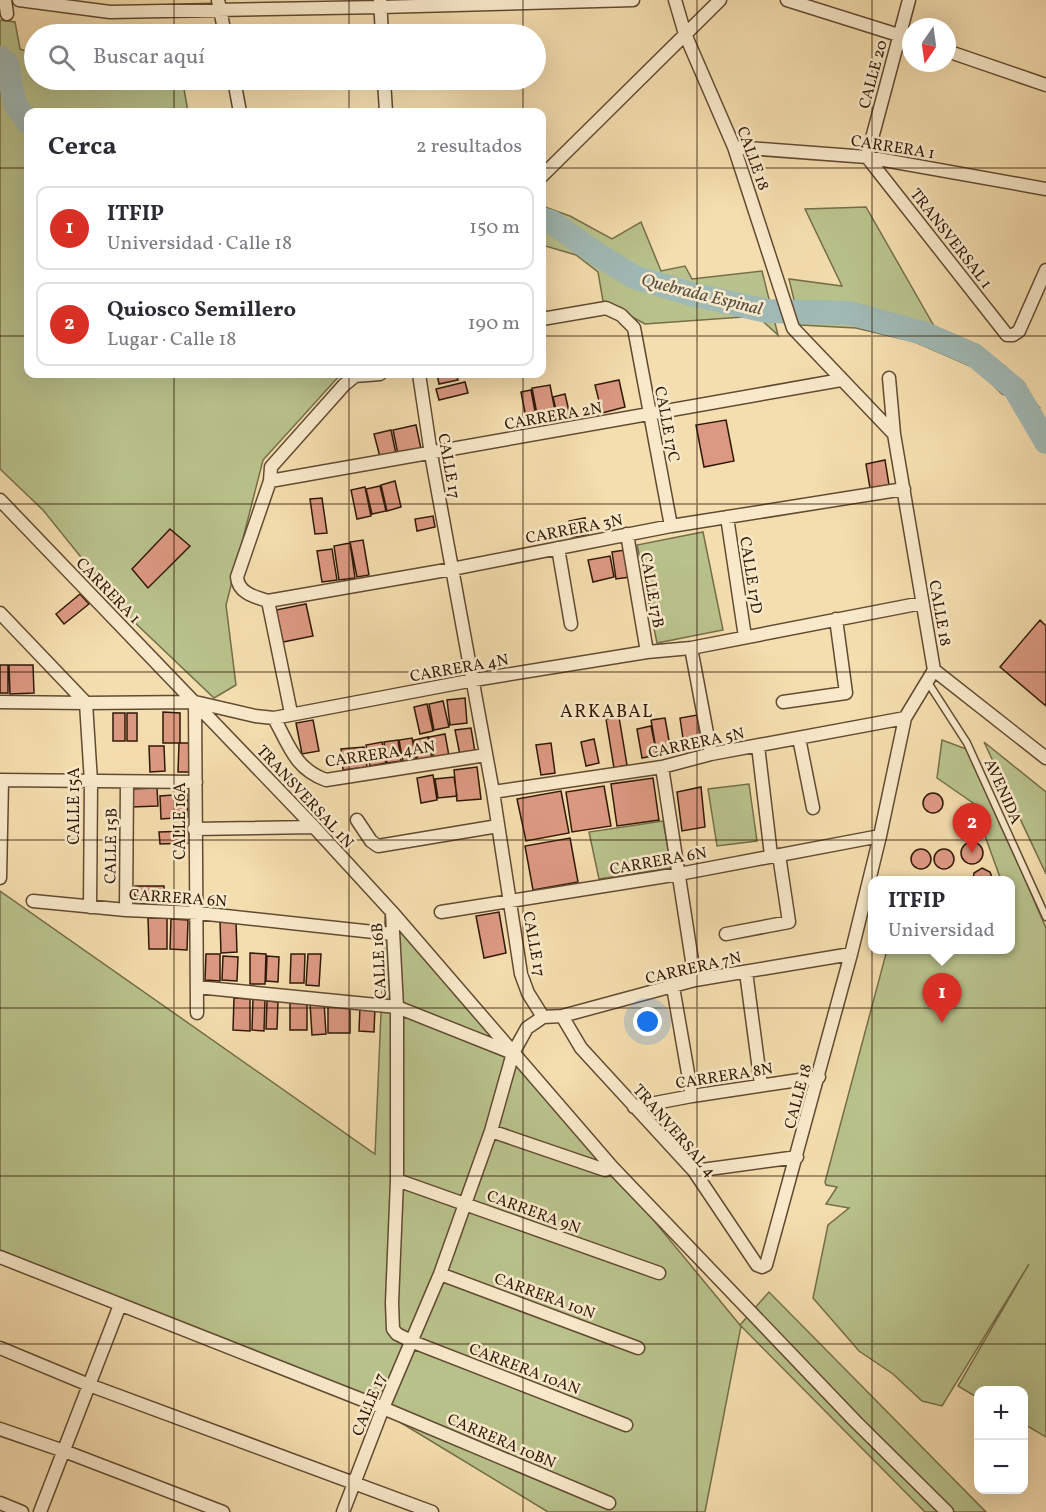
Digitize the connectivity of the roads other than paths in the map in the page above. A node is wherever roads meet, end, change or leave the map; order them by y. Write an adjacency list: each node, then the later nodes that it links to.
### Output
1 (5, 0): 11 (street)
2 (18, 0): 9 (street)
3 (633, 0): 8 (street)
4 (675, 0): 15 (street, CALLE 18)
5 (720, 0): 15 (street)
6 (787, 0): 16 (street)
7 (909, 0): 12 (street, CALLE 20)
8 (523, 1): 10 (street)
9 (219, 4): 10 (street); 13 (street)
10 (380, 4): 14 (street)
11 (7, 14)
12 (907, 18)
13 (223, 24)
14 (381, 24)
15 (685, 34): 24 (street, CALLE 18); 26 (street)
16 (902, 36)
17 (902, 46): 25 (street, CALLE 20)
18 (956, 54): 19 (street)
19 (1046, 85)
20 (236, 90): 22 (street)
21 (385, 90): 23 (street)
22 (239, 108)
23 (386, 108)
24 (734, 147): 25 (street, CARRERA 1); 33 (street, CALLE 18)
25 (867, 157): 27 (street, CARRERA 1); 28 (street, TRANSVERSAL 1)
26 (546, 172)
27 (1046, 189)
28 (1046, 270)
29 (546, 318): 34 (street, CALLE 17C)
30 (353, 378): 37 (street)
31 (420, 378): 36 (street, CALLE 17)
32 (889, 378): 35 (street)
33 (841, 380): 34 (street, CARRERA 2N); 35 (street, CALLE 18)
34 (649, 415): 36 (street, CARRERA 2N); 41 (street, CALLE 17C)
35 (894, 434): 38 (street, CALLE 18)
36 (430, 454): 37 (street, CARRERA 2N); 44 (street, CALLE 17)
37 (270, 481): 45 (street, CARRERA 3N)
38 (904, 489): 40 (street, CARRERA 3N); 46 (street, CALLE 18)
39 (0, 500): 56 (street, CARRERA 1)
40 (727, 517): 41 (street, CARRERA 3N); 50 (street, CALLE 17D)
41 (671, 526): 42 (street, CARRERA 3N)
42 (627, 534): 43 (street, CARRERA 3N); 52 (street, CALLE 17B)
43 (558, 548): 44 (street, CARRERA 3N); 49 (street)
44 (452, 569): 45 (street, CARRERA 3N); 54 (street, CALLE 17)
45 (268, 600): 59 (street)
46 (922, 603): 48 (street, CARRERA 4N); 53 (street, CALLE 18)
47 (2, 619): 58 (street)
48 (836, 619): 50 (street, CARRERA 4N); 57 (street)
49 (571, 624)
50 (745, 637): 51 (street, CARRERA 4N)
51 (691, 648): 52 (street, CARRERA 4N); 64 (street)
52 (647, 652): 54 (street, CARRERA 4N)
53 (930, 676): 61 (street, CALLE 18); 66 (street); 91 (lane, AVENIDA)
54 (474, 680): 59 (street, CARRERA 4N); 65 (street, CALLE 17)
55 (0, 702): 58 (street, CARRERA 4N)
56 (195, 702): 58 (street, CARRERA 4N); 60 (street, CARRERA 4N); 71 (street, CALLE 16A); 76 (street, TRANSVERSAL 1N)
57 (783, 702)
58 (86, 703): 69 (street, CALLE 15A)
59 (291, 713): 60 (street, CARRERA 4N)
60 (274, 718): 65 (street, CARRERA 4AN)
61 (905, 718): 62 (street, CARRERA 5N); 78 (street, CALLE 18)
62 (799, 738): 63 (street, CARRERA 5N); 73 (street)
63 (758, 746): 64 (street, CARRERA 5N); 79 (street)
64 (711, 754): 67 (street, CARRERA 5N)
65 (486, 755): 72 (street, CALLE 17)
66 (1046, 758)
67 (662, 767): 72 (street, CARRERA 5N); 80 (street)
68 (1, 781): 69 (street); 82 (street)
69 (91, 782): 70 (street); 86 (street, CALLE 15A)
70 (127, 782): 71 (street); 87 (street, CALLE 15B)
71 (196, 782): 77 (street, CALLE 16A)
72 (493, 792): 75 (street, CALLE 17)
73 (813, 808)
74 (357, 820): 75 (street)
75 (498, 826): 85 (street, CALLE 17)
76 (314, 827): 77 (street); 88 (street, TRANSVERSAL 1N)
77 (194, 829): 90 (street, CALLE 16A)
78 (880, 836): 79 (street, CARRERA 6N); 81 (street, CALLE 18)
79 (775, 855): 80 (street, CARRERA 6N); 93 (street)
80 (679, 874): 85 (street, CARRERA 6N); 96 (street)
81 (870, 876)
82 (0, 878)
83 (868, 885): 94 (street, CALLE 18)
84 (33, 901): 86 (street, CARRERA 6N)
85 (511, 902): 89 (street, CARRERA 6N); 102 (street, CALLE 17)
86 (90, 908): 87 (street, CARRERA 6N)
87 (126, 910): 90 (street, CARRERA 6N)
88 (392, 912): 92 (street, CALLE 16B); 103 (street, TRANSVERSAL 1N)
89 (441, 912)
90 (198, 913): 92 (street, CARRERA 6N); 97 (street, CALLE 16A)
91 (1046, 917)
92 (392, 934): 99 (street, CALLE 16B)
93 (726, 934)
94 (851, 954): 95 (street, CARRERA 7N); 104 (street, CALLE 18)
95 (746, 972): 96 (street, CARRERA 7N); 105 (street)
96 (696, 980): 98 (street, CARRERA 7N)
97 (197, 987): 99 (street); 100 (street, CALLE 16A)
98 (673, 987): 101 (street, CARRERA 7N); 106 (street)
99 (397, 1007): 103 (street); 112 (street, CALLE 16B)
100 (197, 1013)
101 (562, 1016): 102 (street, CARRERA 7N); 107 (street, TRANVERSAL 4)
102 (543, 1017): 103 (street, CALLE 17)
103 (513, 1053): 108 (street, CALLE 17); 110 (street)
104 (819, 1077): 105 (street, CARRERA 8N); 109 (street, CALLE 18)
105 (761, 1085): 106 (street, CARRERA 8N)
106 (692, 1096): 107 (street, CARRERA 8N)
107 (634, 1107): 111 (street, TRANVERSAL 4)
108 (491, 1131): 110 (street); 113 (street, CALLE 17)
109 (797, 1157): 111 (street); 115 (street, CALLE 18)
110 (612, 1167): 135 (street)
111 (694, 1171): 115 (street, TRANVERSAL 4)
112 (397, 1180): 113 (street, CARRERA 9N); 119 (street, CALLE 16B)
113 (466, 1203): 116 (street, CARRERA 9N); 117 (street, CALLE 17)
114 (0, 1257): 118 (street, CARRERA 10BN)
115 (762, 1267)
116 (659, 1273)
117 (440, 1274): 119 (street, CALLE 17); 121 (street, CARRERA 10N)
118 (120, 1305): 122 (street); 123 (street, CARRERA 10BN)
119 (413, 1342): 123 (street, CALLE 17); 124 (street, CARRERA 10AN)
120 (0, 1348): 122 (street)
121 (638, 1348)
122 (89, 1385): 126 (street); 127 (street)
123 (383, 1408): 127 (street, CALLE 17); 129 (street, CARRERA 10BN)
124 (626, 1425)
125 (0, 1429): 126 (street)
126 (64, 1451): 131 (street); 132 (street)
127 (355, 1483): 133 (street, CALLE 17); 134 (street)
128 (0, 1503): 130 (street)
129 (609, 1503)
130 (22, 1512)
131 (40, 1512)
132 (223, 1512)
133 (343, 1512)
134 (432, 1512)
135 (947, 1512)

